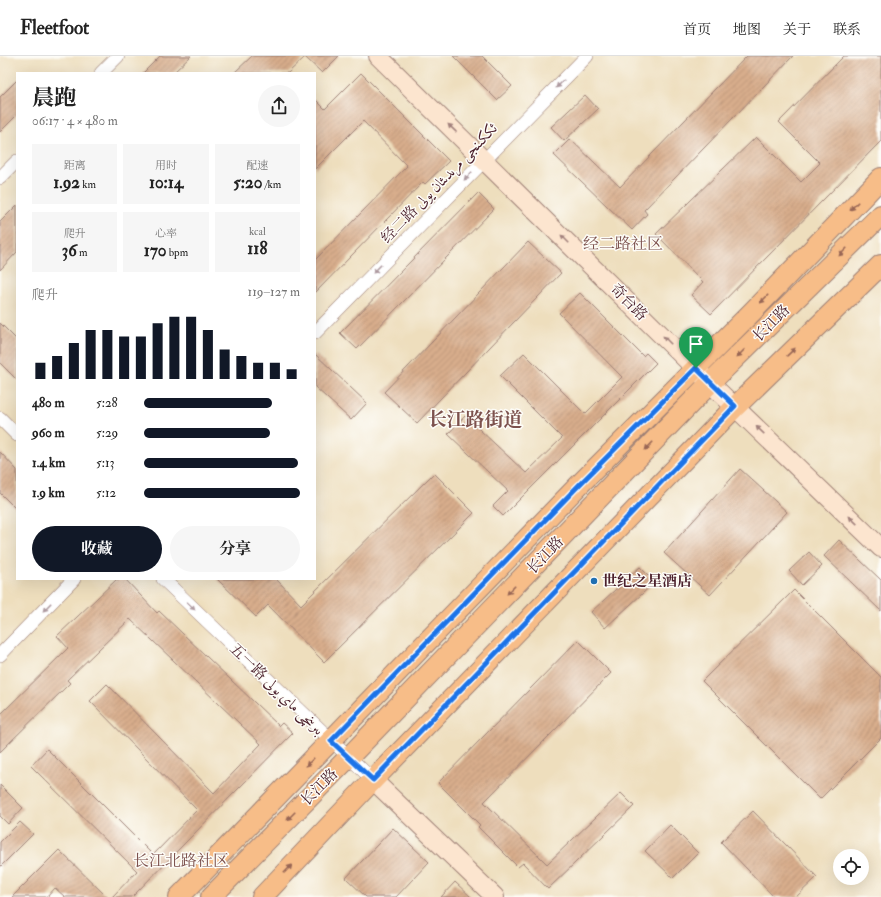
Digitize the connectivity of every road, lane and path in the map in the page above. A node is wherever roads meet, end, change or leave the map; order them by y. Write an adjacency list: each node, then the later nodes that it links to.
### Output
1 (118, 56): 4 (street)
2 (378, 56): 5 (street, 奇台路, one-way to 2)
3 (587, 56): 5 (street, 经二路 ئككىنجى مرىدىئان يولى, one-way to 5)
4 (102, 72)
5 (485, 160): 11 (street, 经二路 ئككىنجى مرىدىئان يولى, one-way to 11); 12 (street, 奇台路, one-way to 5)
6 (16, 162): 7 (street)
7 (0, 178)
8 (881, 178): 12 (main road, one-way to 12)
9 (881, 215): 13 (main road, 长江路, one-way to 13)
10 (881, 265): 14 (main road, one-way to 10)
11 (316, 332)
12 (696, 368): 13 (street, 奇台路); 21 (main road)
13 (710, 383): 14 (street, 奇台路); 22 (main road, 长江路, one-way to 22)
14 (735, 406): 17 (street, 奇台路, one-way to 14); 23 (main road)
15 (0, 418): 16 (street)
16 (16, 434)
17 (881, 548)
18 (73, 580): 20 (street, one-way to 20)
19 (164, 580): 21 (street, 五一路 بىرىنچى ماي يولى, one-way to 21)
20 (0, 655)
21 (331, 741): 22 (street, 五一路 بىرىنچى ماي يولى); 24 (main road, one-way to 24)
22 (348, 758): 23 (street, 五一路 بىرىنچى ماي يولى); 25 (main road, 长江路, one-way to 25)
23 (373, 780): 26 (main road, one-way to 23); 27 (street, 五一路 بىرىنچى ماي يولى)
24 (179, 897)
25 (211, 897)
26 (262, 897)
27 (495, 897)

